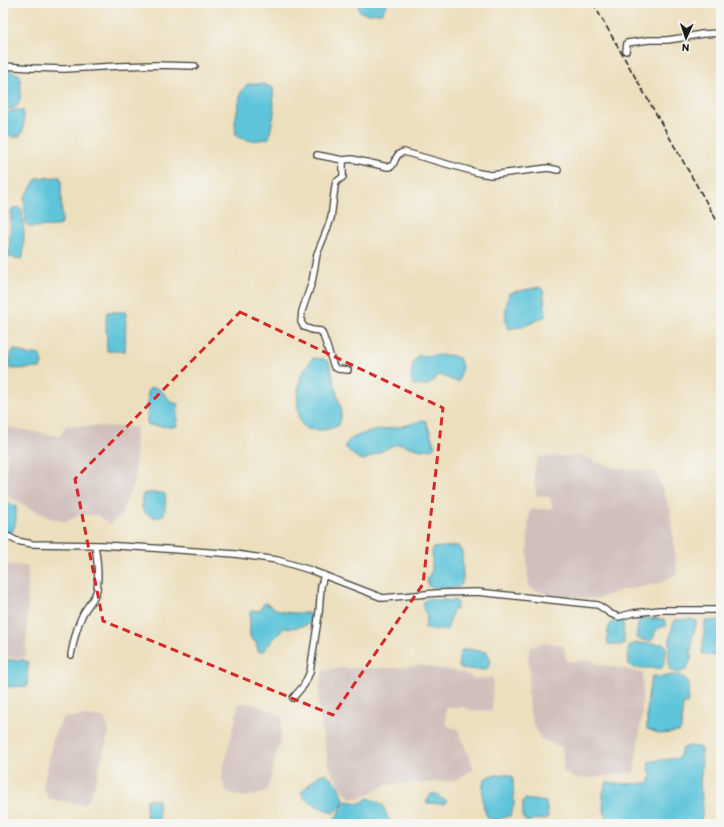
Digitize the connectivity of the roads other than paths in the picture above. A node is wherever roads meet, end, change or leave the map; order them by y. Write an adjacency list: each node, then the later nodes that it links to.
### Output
1 (721, 33): 2 (street)
2 (626, 51)
3 (3, 66): 4 (street)
4 (195, 66)
5 (317, 155): 6 (street)
6 (343, 160): 7 (street); 8 (street)
7 (558, 170)
8 (348, 370)
9 (3, 534): 10 (street)
10 (95, 545): 11 (street); 13 (street)
11 (324, 575): 12 (street); 14 (street)
12 (721, 610)
13 (71, 655)
14 (293, 698)

